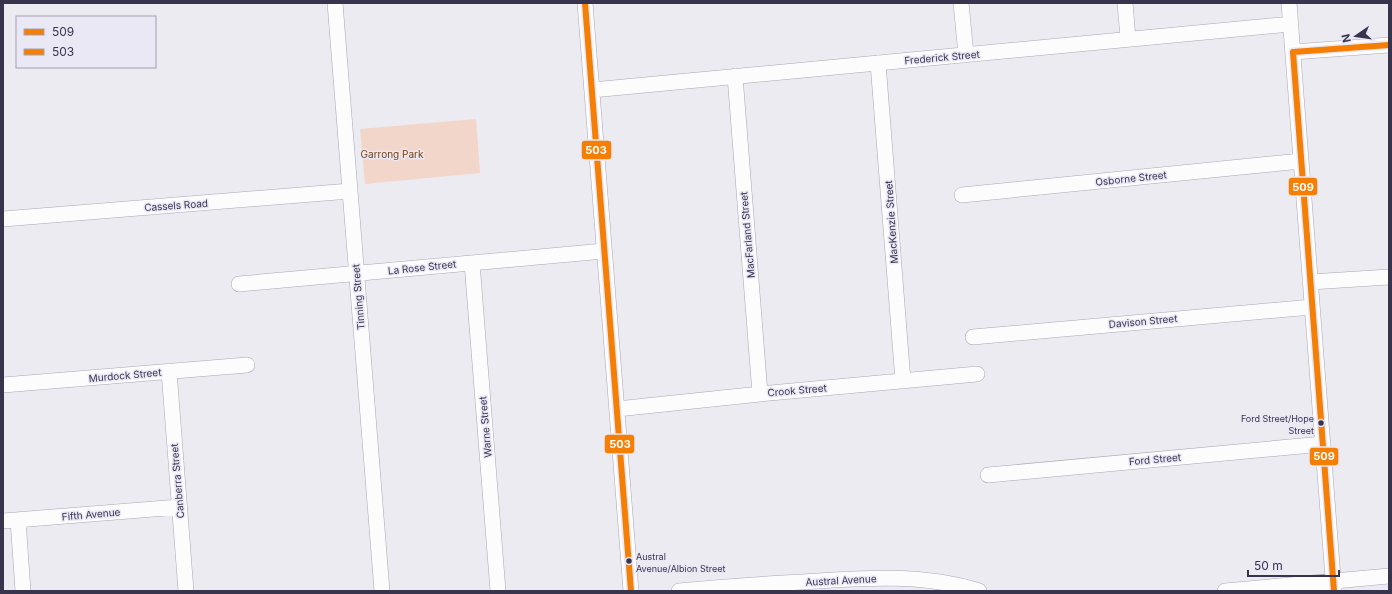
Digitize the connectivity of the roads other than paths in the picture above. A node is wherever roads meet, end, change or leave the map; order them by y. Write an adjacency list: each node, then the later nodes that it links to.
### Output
1 (335, 3): 15 (street, Tinning Street)
2 (585, 3): 13 (street)
3 (961, 3): 10 (street)
4 (1125, 3): 7 (street)
5 (1289, 3): 6 (street)
6 (1291, 24): 7 (street, Frederick Street); 9 (street)
7 (1128, 38): 10 (street, Frederick Street)
8 (1389, 44): 9 (street)
9 (1293, 52): 14 (street)
10 (966, 55): 11 (street, Frederick Street)
11 (878, 63): 12 (street, Frederick Street); 29 (street, MacKenzie Street)
12 (735, 76): 13 (street, Frederick Street); 31 (street, MacFarland Street)
13 (592, 90): 18 (street)
14 (1300, 161): 16 (street, Osborne Street); 22 (street)
15 (350, 191): 17 (street, Cassels Road); 20 (street, Tinning Street)
16 (962, 195)
17 (3, 219)
18 (604, 251): 19 (street, La Rose Street); 32 (street)
19 (472, 263): 20 (street, La Rose Street); 43 (street, Warne Street)
20 (356, 274): 23 (street, La Rose Street); 42 (street, Tinning Street)
21 (1389, 277): 22 (street)
22 (1310, 282): 24 (street)
23 (240, 284)
24 (1312, 307): 25 (street, Davison Street); 33 (street)
25 (973, 337)
26 (247, 365): 27 (street, Murdock Street)
27 (169, 371): 30 (street, Murdock Street); 35 (street, Canberra Street)
28 (977, 374): 29 (street, Crook Street)
29 (903, 381): 31 (street, Crook Street)
30 (3, 385)
31 (760, 394): 32 (street, Crook Street)
32 (617, 409): 44 (street)
33 (1323, 444): 34 (street, Ford Street); 39 (street)
34 (988, 475)
35 (179, 507): 36 (street, Fifth Avenue); 41 (street, Canberra Street)
36 (18, 520): 37 (street, Fifth Avenue); 40 (street)
37 (3, 521)
38 (1389, 576): 39 (street)
39 (1333, 586): 47 (street)
40 (23, 591)
41 (186, 591)
42 (382, 591)
43 (498, 591)
44 (631, 591)
45 (679, 591): 46 (street, Austral Avenue)
46 (979, 591)
47 (1225, 591)

